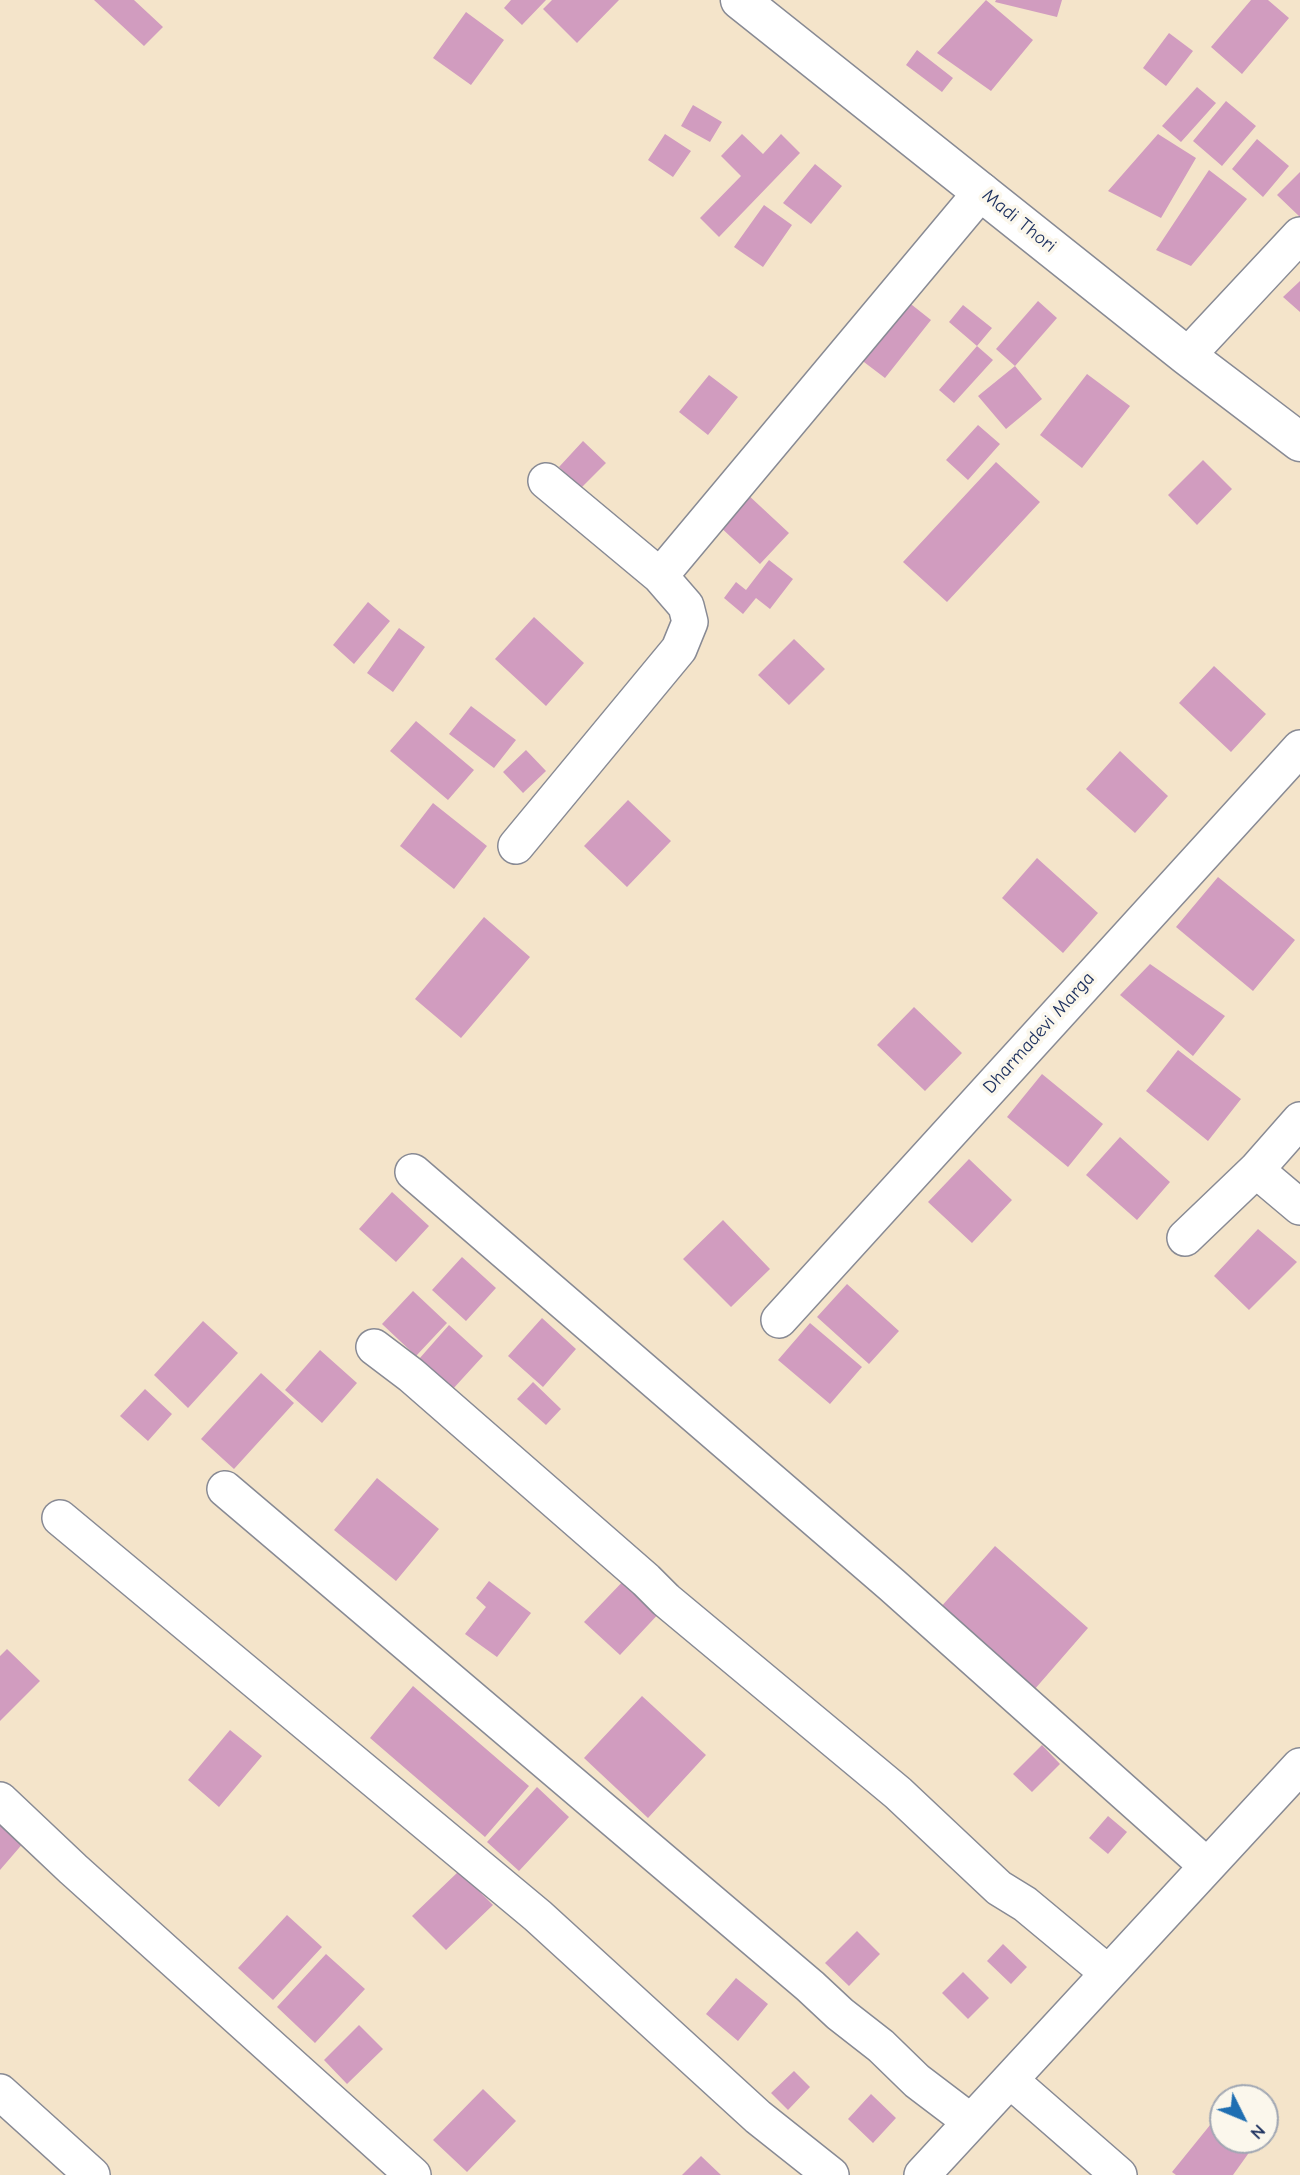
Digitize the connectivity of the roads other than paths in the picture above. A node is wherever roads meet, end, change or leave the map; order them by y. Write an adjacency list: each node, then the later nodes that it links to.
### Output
1 (740, 0): 2 (main road, Madi Thori)
2 (982, 191): 4 (main road, Madi Thori); 7 (street)
3 (1300, 235): 4 (street)
4 (1187, 356): 5 (main road, Madi Thori)
5 (1300, 442)
6 (546, 481): 7 (street)
7 (660, 576): 9 (street)
8 (1300, 748): 15 (street, Dharmadevi Marga)
9 (516, 846)
10 (1300, 1120): 11 (street)
11 (1256, 1170): 13 (street); 14 (street)
12 (414, 1172): 21 (street)
13 (1300, 1207)
14 (1185, 1238)
15 (779, 1320)
16 (374, 1347): 22 (street)
17 (225, 1489): 25 (street)
18 (60, 1518): 28 (street)
19 (1300, 1766): 21 (street)
20 (0, 1800): 27 (street)
21 (1208, 1866): 22 (street)
22 (1108, 1973): 23 (street)
23 (1010, 2080): 25 (street); 30 (street)
24 (0, 2092): 26 (street)
25 (971, 2122): 29 (street)
26 (92, 2175)
27 (413, 2175)
28 (831, 2175)
29 (922, 2175)
30 (1119, 2175)

